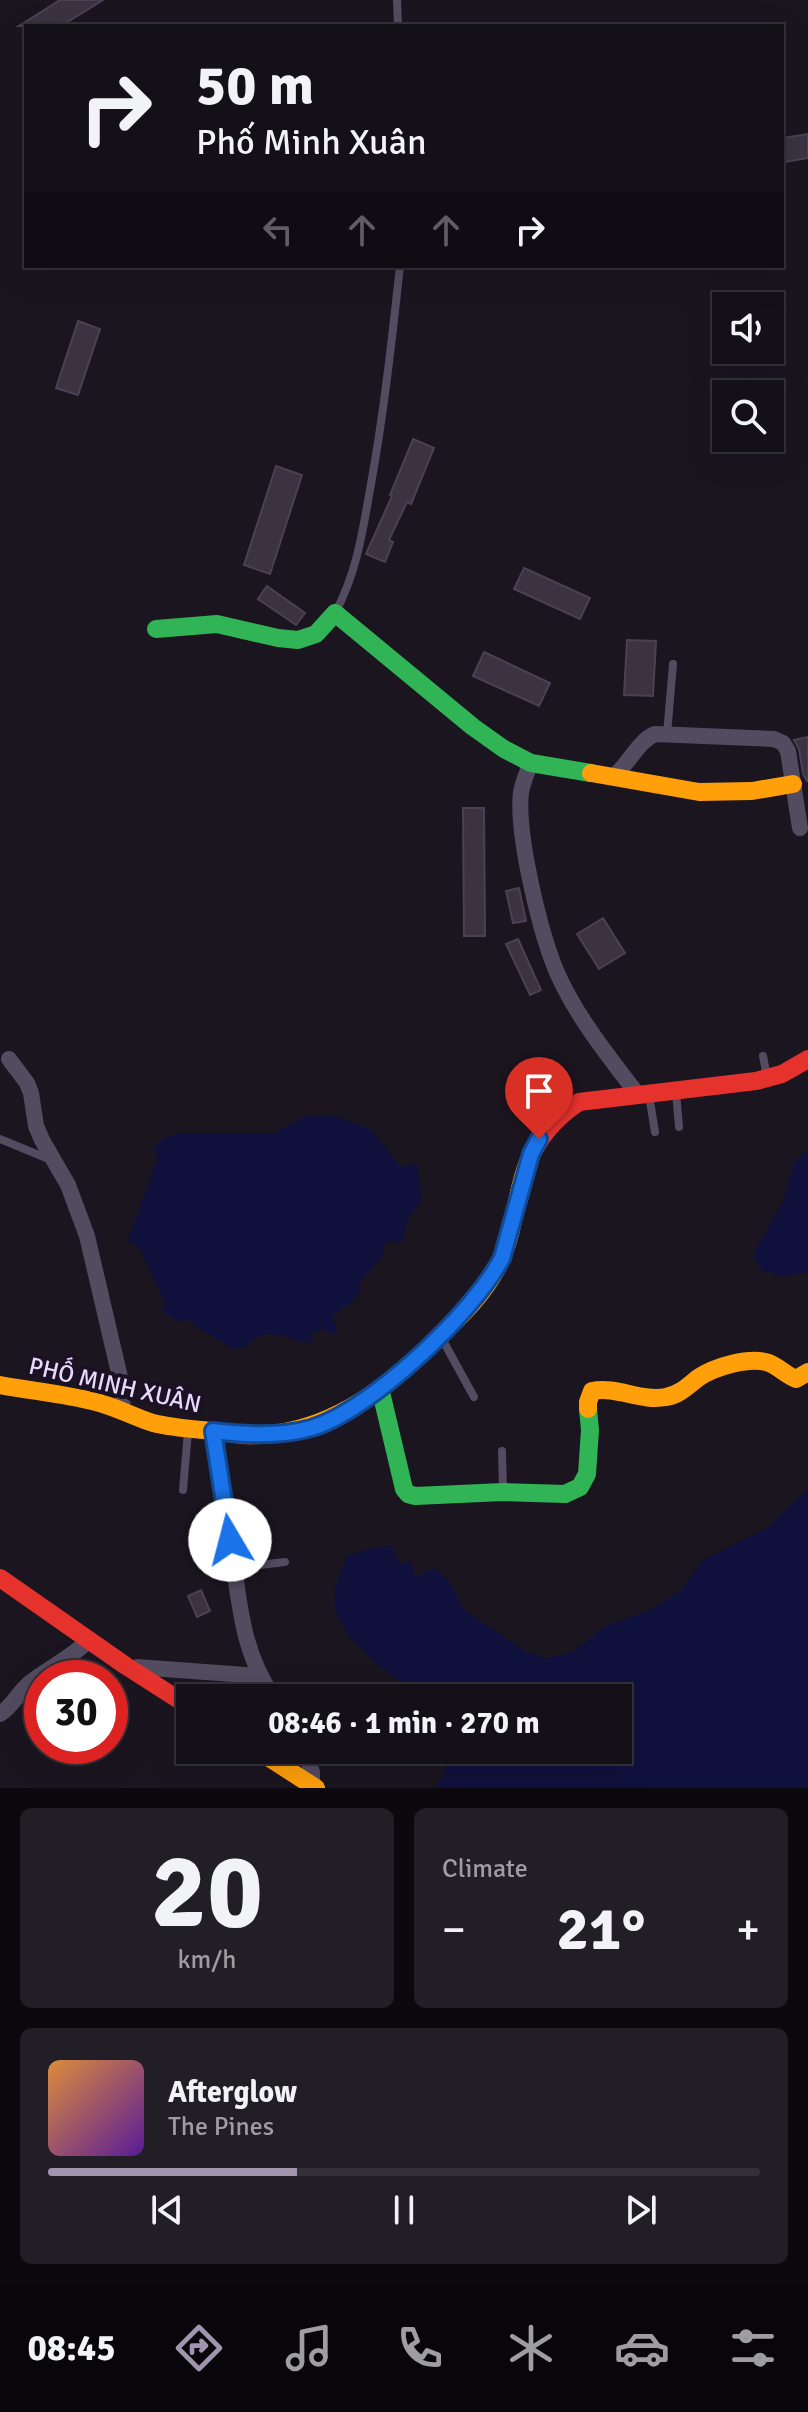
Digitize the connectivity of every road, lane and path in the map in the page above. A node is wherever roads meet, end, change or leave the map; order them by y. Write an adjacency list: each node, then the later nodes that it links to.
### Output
1 (397, 0): 2 (lane)
2 (398, 24)
3 (400, 268): 4 (lane)
4 (335, 613): 5 (main road); 8 (main road)
5 (156, 629)
6 (673, 664): 7 (lane)
7 (667, 734): 9 (street); 10 (street)
8 (531, 763): 9 (main road); 17 (street)
9 (613, 777): 10 (main road)
10 (793, 784): 11 (street)
11 (800, 828)
12 (763, 1056): 15 (lane)
13 (9, 1059): 21 (street)
14 (808, 1059): 15 (main road, PHỐ MINH XUÂN)
15 (767, 1078): 16 (main road, PHỐ MINH XUÂN)
16 (676, 1092): 17 (main road, PHỐ MINH XUÂN); 18 (lane)
17 (643, 1094): 19 (lane); 22 (main road, PHỐ MINH XUÂN)
18 (679, 1127)
19 (655, 1132)
20 (0, 1139): 21 (lane)
21 (55, 1162): 27 (street)
22 (440, 1336): 25 (main road, PHỐ MINH XUÂN); 26 (lane)
23 (808, 1372): 32 (main road)
24 (0, 1385): 27 (main road, PHỐ MINH XUÂN)
25 (380, 1388): 29 (main road, PHỐ MINH XUÂN); 32 (main road)
26 (474, 1397)
27 (122, 1412): 28 (main road, PHỐ MINH XUÂN)
28 (188, 1430): 29 (main road, PHỐ MINH XUÂN); 31 (lane)
29 (213, 1431): 34 (street)
30 (502, 1451): 32 (lane)
31 (183, 1490)
32 (503, 1492)
33 (285, 1562): 34 (lane)
34 (234, 1568): 40 (street)
35 (0, 1578): 36 (main road)
36 (89, 1640): 37 (main road); 43 (street)
37 (117, 1660)
38 (128, 1666): 40 (street)
39 (128, 1667): 42 (main road)
40 (259, 1676): 41 (street)
41 (264, 1684)
42 (176, 1698)
43 (0, 1714)
44 (278, 1764): 46 (main road)
45 (309, 1764): 46 (street)
46 (313, 1787)

